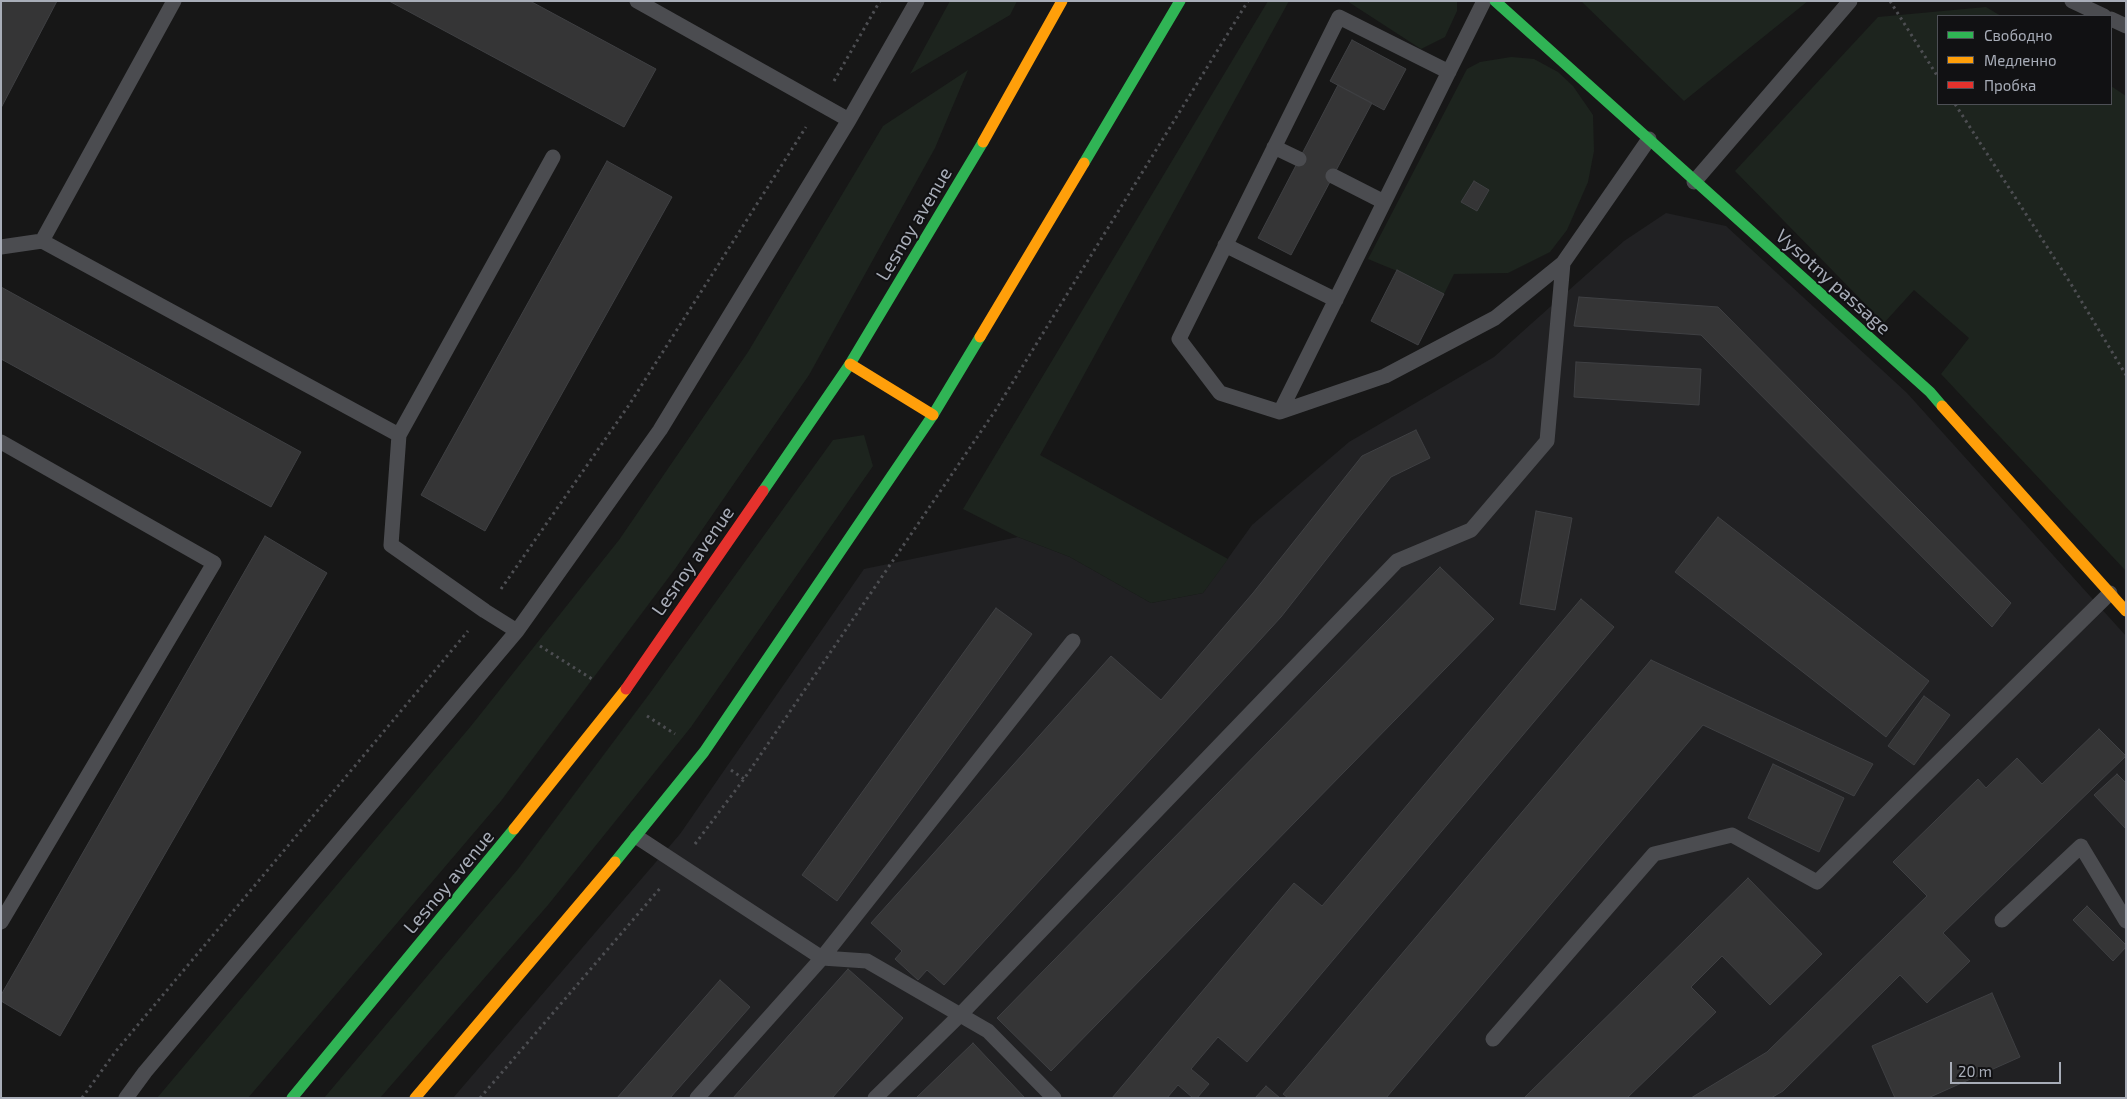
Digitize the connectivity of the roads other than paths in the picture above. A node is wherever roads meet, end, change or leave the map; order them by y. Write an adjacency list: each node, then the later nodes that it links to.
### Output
1 (174, 1): 23 (lane)
2 (637, 1): 10 (lane)
3 (917, 1): 15 (lane)
4 (1062, 1): 28 (main road, Lesnoy avenue)
5 (1180, 1): 30 (main road)
6 (1484, 1): 14 (lane)
7 (1495, 1): 16 (main road, Vysotny passage)
8 (1850, 1): 21 (lane)
9 (2072, 1): 11 (lane)
10 (653, 5): 15 (lane)
11 (2102, 15)
12 (2112, 19): 13 (lane)
13 (2126, 26)
14 (1449, 72): 17 (lane); 22 (lane)
15 (849, 120): 35 (lane)
16 (1649, 139): 21 (main road, Vysotny passage); 26 (lane)
17 (1274, 147): 19 (lane); 24 (lane)
18 (553, 157): 31 (lane)
19 (1299, 159)
20 (1333, 176): 22 (lane)
21 (1694, 182): 33 (main road, Vysotny passage)
22 (1384, 202): 27 (lane)
23 (42, 241): 25 (lane); 31 (lane)
24 (1225, 245): 27 (lane); 29 (lane)
25 (1, 247)
26 (1563, 263): 29 (lane); 42 (lane)
27 (1336, 300): 29 (lane)
28 (850, 364): 30 (main road); 45 (main road, Lesnoy avenue)
29 (1280, 412)
30 (933, 416): 37 (main road)
31 (399, 435): 35 (lane)
32 (1, 442): 40 (lane)
33 (2110, 593): 34 (main road, Vysotny passage); 43 (lane)
34 (2126, 611)
35 (517, 631): 44 (lane)
36 (1073, 641): 41 (lane)
37 (637, 837): 41 (lane); 46 (main road)
38 (2002, 920): 39 (lane)
39 (2126, 921)
40 (1, 922)
41 (822, 958): 42 (lane); 47 (lane)
42 (960, 1015): 48 (lane); 49 (lane)
43 (1493, 1039)
44 (126, 1098)
45 (292, 1098)
46 (416, 1098)
47 (697, 1098)
48 (875, 1098)
49 (1054, 1098)

